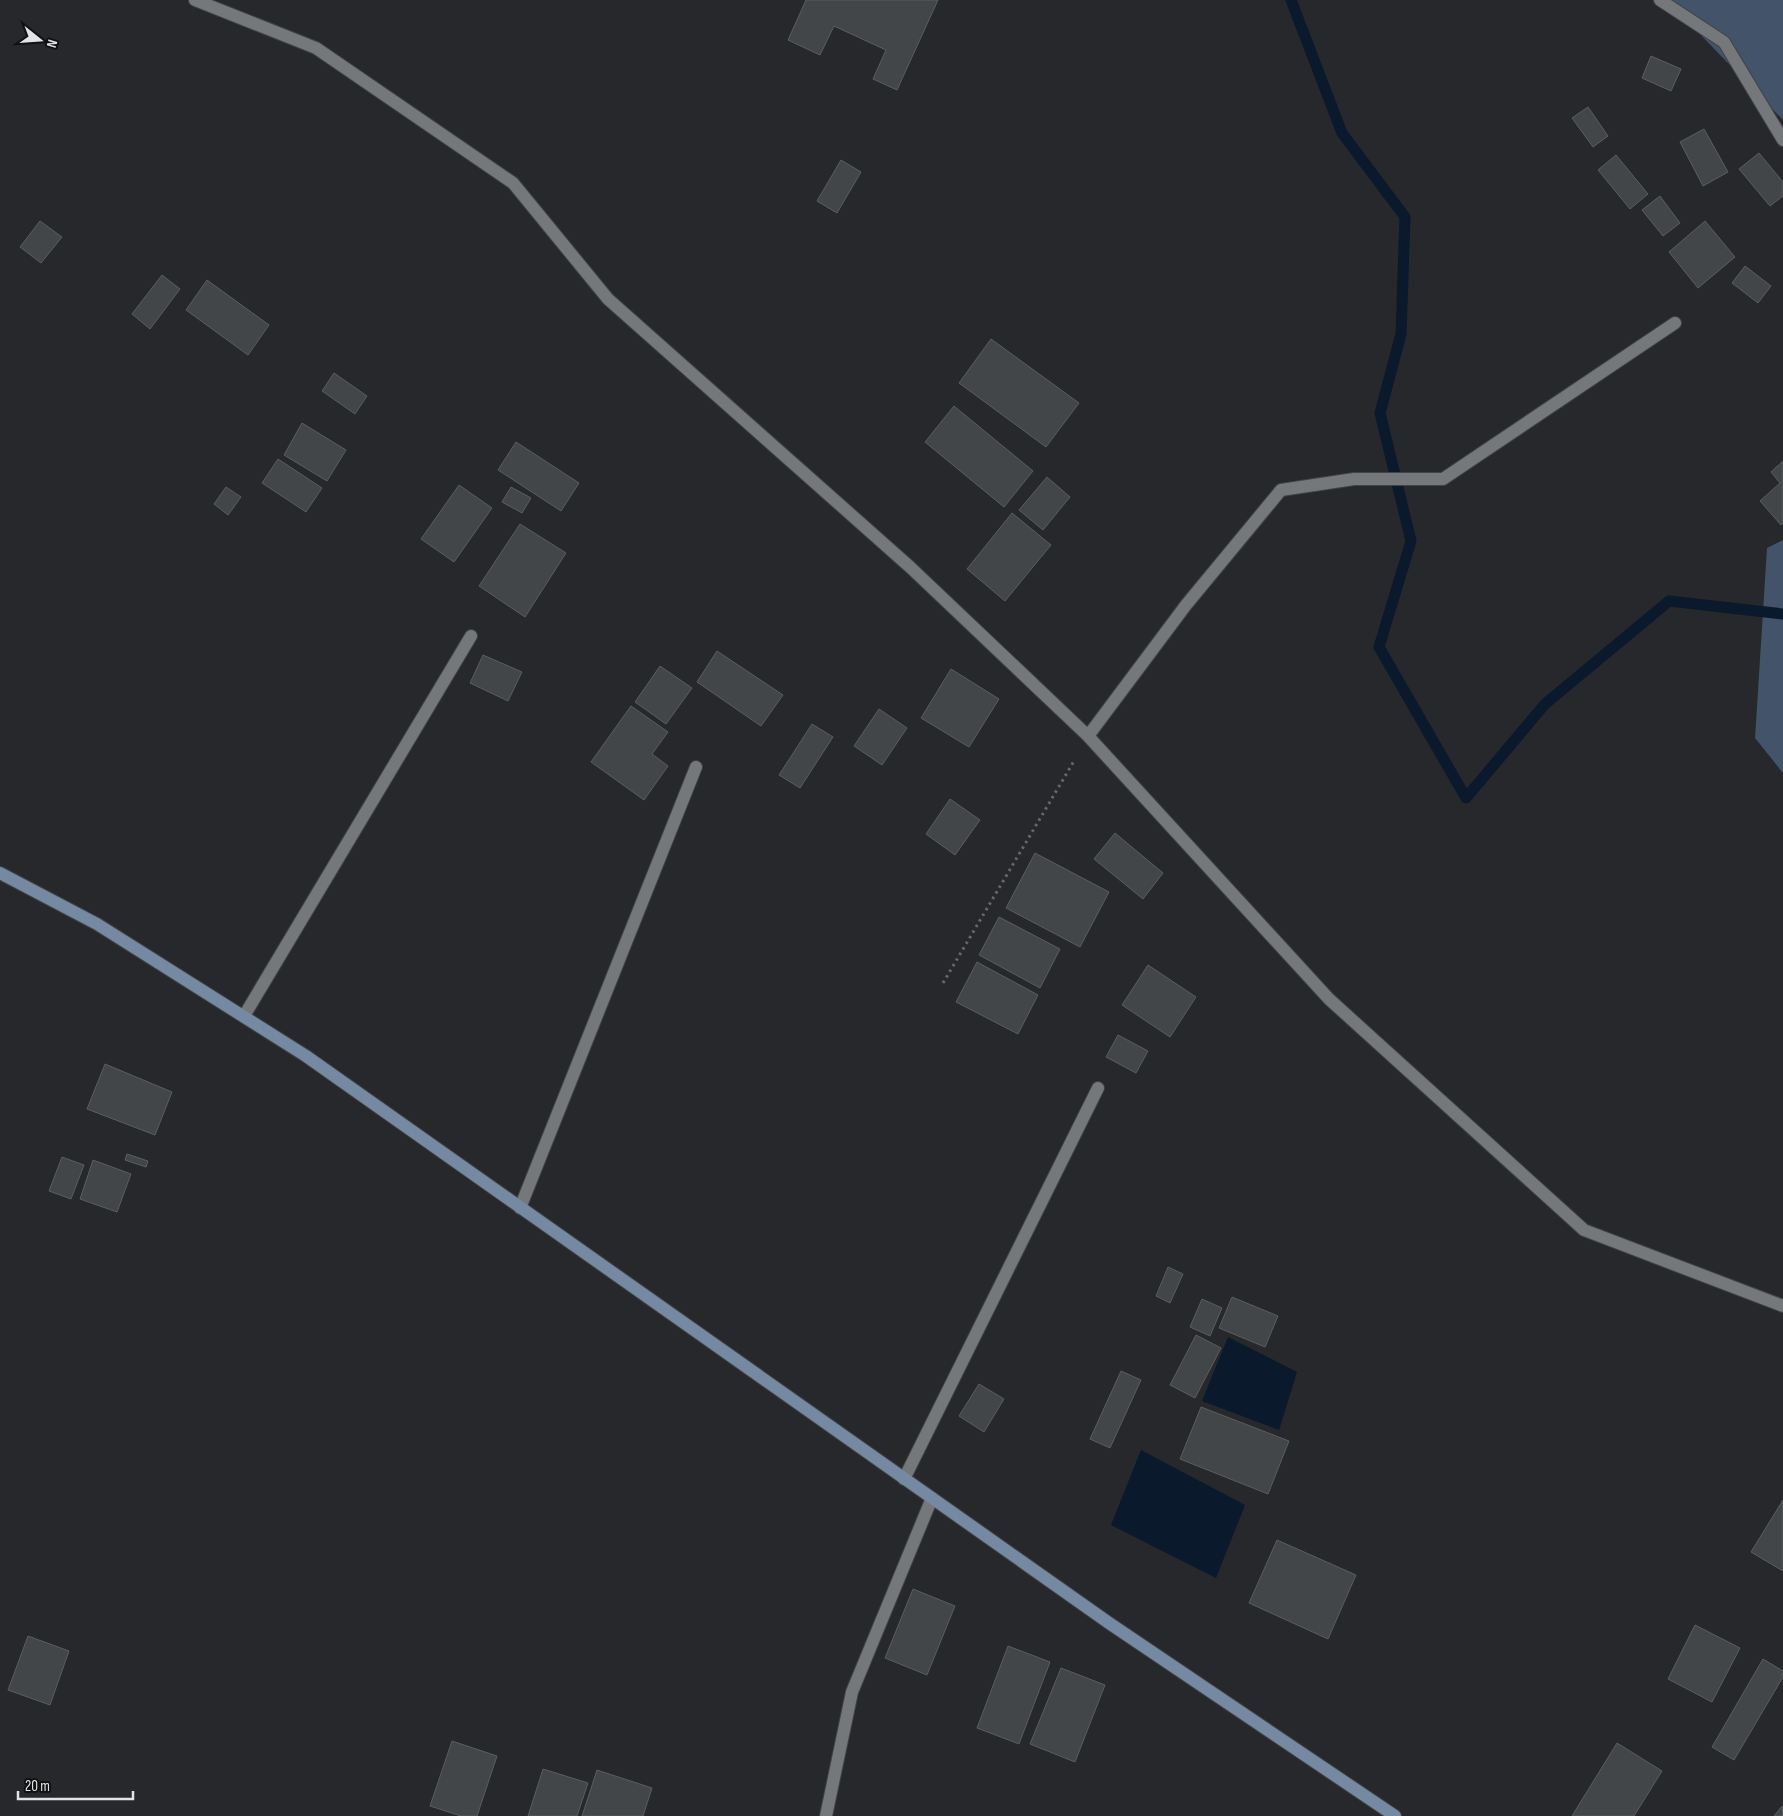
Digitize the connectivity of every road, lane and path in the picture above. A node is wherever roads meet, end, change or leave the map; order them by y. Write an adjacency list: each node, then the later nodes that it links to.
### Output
1 (195, 0): 6 (street)
2 (1660, 0): 3 (street)
3 (1783, 140)
4 (1676, 323): 6 (street)
5 (471, 636): 10 (street)
6 (1088, 736): 9 (path); 13 (street)
7 (696, 767): 12 (street)
8 (0, 873): 10 (main road)
9 (943, 983)
10 (244, 1016): 12 (main road)
11 (1098, 1088): 14 (street)
12 (520, 1208): 14 (main road)
13 (1783, 1306)
14 (904, 1479): 15 (main road)
15 (932, 1498): 16 (street); 17 (main road)
16 (826, 1816)
17 (1395, 1816)

